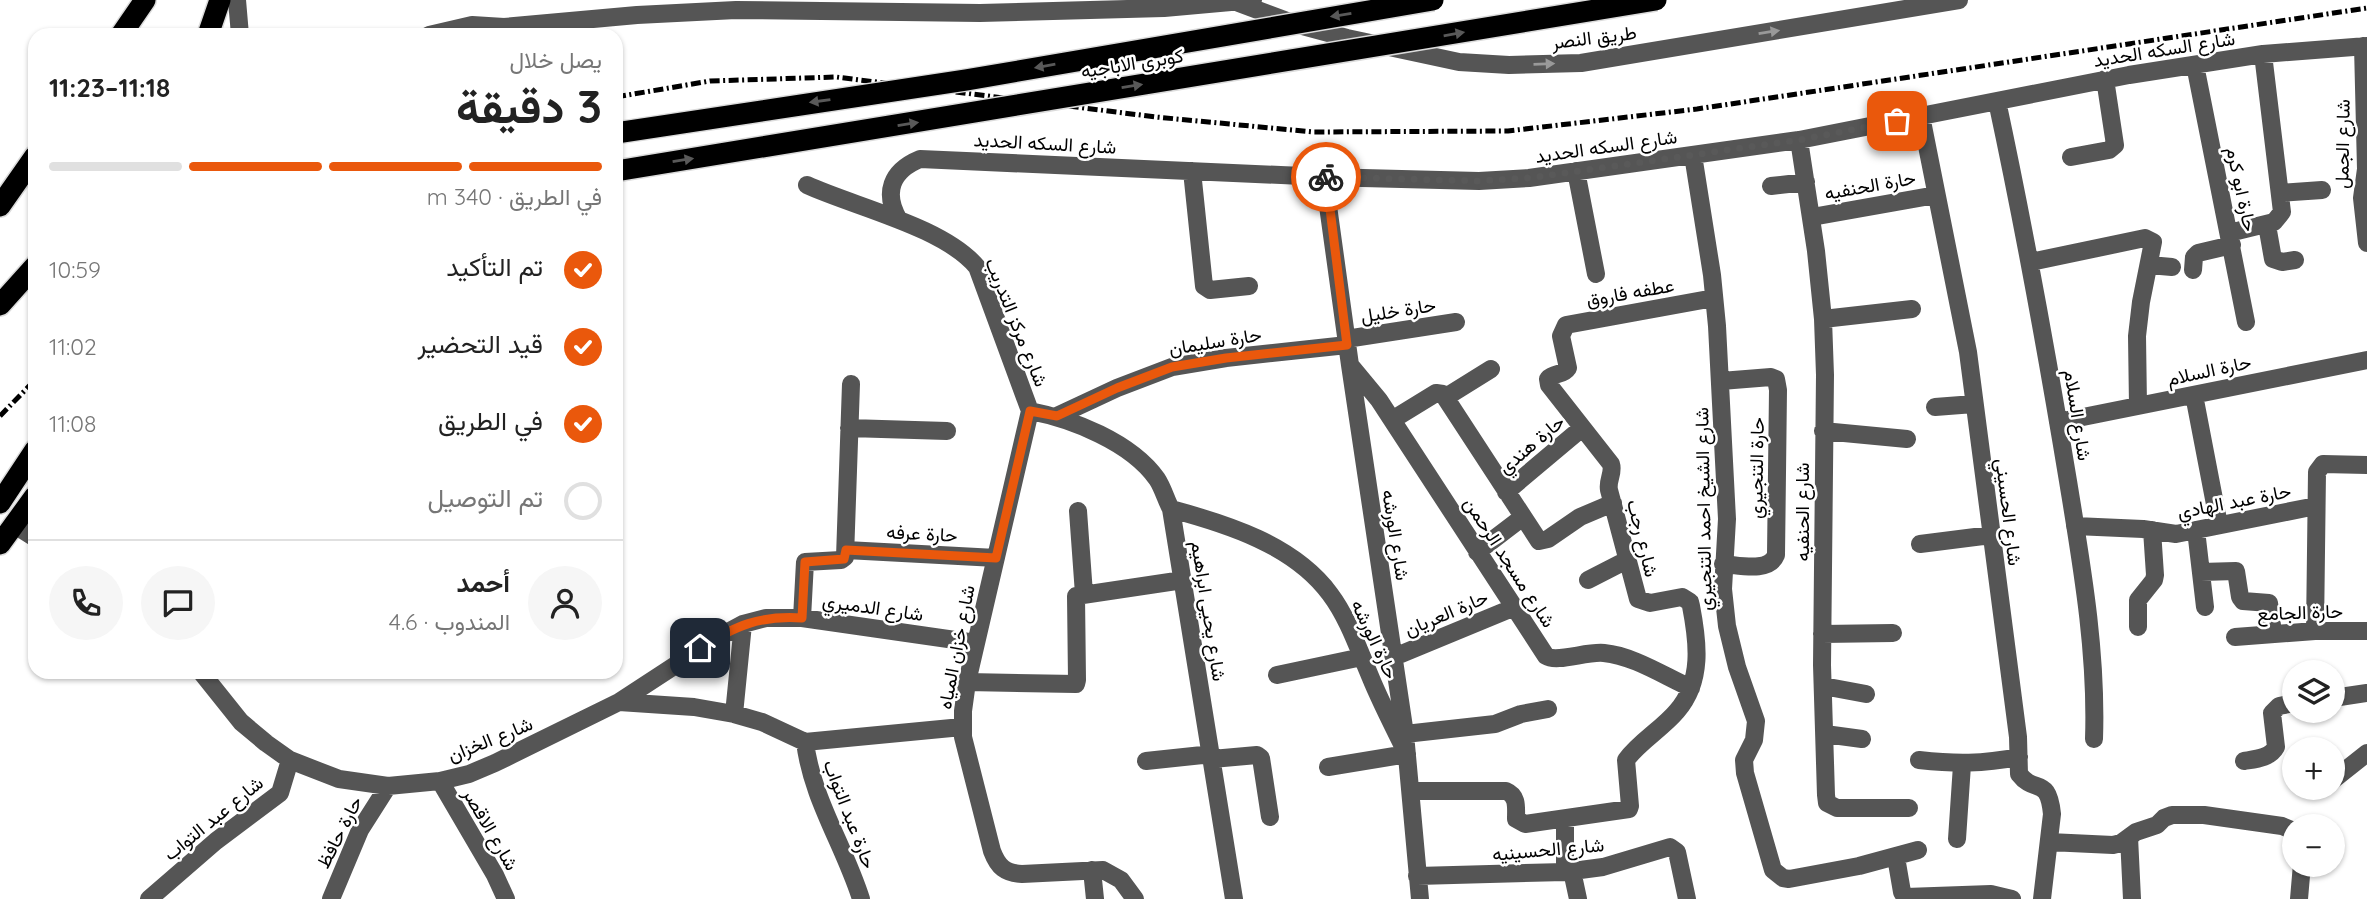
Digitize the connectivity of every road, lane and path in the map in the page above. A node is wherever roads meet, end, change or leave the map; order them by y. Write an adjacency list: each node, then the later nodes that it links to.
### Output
1 (145, 0): 10 (highway)
2 (220, 0): 11 (highway)
3 (237, 0): 12 (street)
4 (1433, 0): 20 (highway, كوبرى الاباجيه, one-way to 20, bridge)
5 (1656, 0): 25 (highway, كوبرى الاباجيه, one-way to 5, bridge)
6 (1959, 0): 7 (street, طريق النصر, one-way to 6)
7 (1246, 1): 8 (street, طريق النصر)
8 (1163, 4): 9 (street, طريق النصر)
9 (491, 27): 13 (street, طريق النصر)
10 (126, 28)
11 (210, 28)
12 (239, 28)
13 (459, 28)
14 (2365, 46): 15 (street, شارع السكه الحديد); 42 (street, شارع الجمل)
15 (2263, 54): 16 (street, شارع السكه الحديد); 35 (street)
16 (2195, 65): 17 (street, شارع السكه الحديد); 41 (street, حارة ابو كرم)
17 (2105, 79): 18 (street, شارع السكه الحديد); 23 (street)
18 (1997, 101): 19 (street, شارع السكه الحديد); 44 (street, شارع السلام)
19 (1922, 116): 21 (street, شارع السكه الحديد); 36 (street, شارع الحسيني)
20 (623, 132)
21 (1799, 140): 22 (street, شارع السكه الحديد); 30 (street, شارع الحنفيه)
22 (1693, 155): 27 (street, شارع السكه الحديد); 51 (street, شارع الشيخ احمد التنجيري)
23 (2071, 157)
24 (28, 166): 31 (highway)
25 (623, 170)
26 (1192, 171): 28 (street, شارع السكه الحديد); 39 (street, شارع السكه الحديد); 50 (street)
27 (1576, 171): 28 (street, شارع السكه الحديد); 49 (street)
28 (1324, 177): 58 (street, شارع الورشه)
29 (28, 178): 31 (highway)
30 (1806, 182): 33 (street); 38 (street, شارع الحنفيه)
31 (16, 184): 37 (highway)
32 (807, 185): 39 (street, شارع مركز التدريب)
33 (1771, 186)
34 (2322, 190): 35 (street)
35 (2280, 193): 40 (street)
36 (1936, 195): 38 (street, حارة الحنفيه); 66 (street, شارع الحسيني)
37 (0, 206)
38 (1812, 217): 54 (street, شارع الحنفيه)
39 (899, 220): 69 (street, شارع مركز التدريب)
40 (2267, 225): 41 (street); 43 (street)
41 (2230, 239): 47 (street); 56 (street, حارة ابو كرم)
42 (2367, 243)
43 (2295, 260)
44 (2031, 262): 45 (street); 72 (street, شارع السلام)
45 (2149, 265): 46 (street); 67 (street)
46 (2172, 267)
47 (2193, 270)
48 (28, 274): 52 (highway)
49 (1596, 274)
50 (1248, 286)
51 (1714, 298): 57 (street, عطفه فاروق); 62 (street, شارع الشيخ احمد التنجيري)
52 (0, 304)
53 (1912, 309): 54 (street)
54 (1823, 319): 76 (street, شارع الحنفيه)
55 (1455, 322): 58 (street, حارة خليل)
56 (2246, 322)
57 (1561, 336): 74 (street, شارع رجب)
58 (1347, 342): 60 (street, شارع الورشه); 70 (street, حارة سليمان)
59 (2367, 360): 64 (street, حارة السلام)
60 (1350, 365): 71 (street, شارع مسجد الرحمن); 119 (street, شارع الورشه)
61 (1491, 369): 65 (street)
62 (1721, 381): 101 (street, شارع الشيخ احمد التنجيري); 101 (street, حارة التنجيري)
63 (851, 384): 73 (street)
64 (2194, 395): 67 (street, حارة السلام); 89 (street)
65 (1446, 397): 71 (street); 80 (street)
66 (1974, 404): 68 (street); 94 (street, شارع الحسيني)
67 (2138, 406): 72 (street, حارة السلام)
68 (1935, 407)
69 (1030, 411): 70 (street, شارع يحيى ابراهيم); 99 (street, شارع خزان المياه)
70 (1057, 416): 85 (street, شارع يحيى ابراهيم)
71 (1392, 419): 98 (street, شارع مسجد الرحمن)
72 (2059, 422): 90 (street, شارع السلام)
73 (849, 428): 75 (street); 97 (street)
74 (1583, 428): 80 (street, حارة هندي); 82 (street, شارع رجب)
75 (947, 431)
76 (1823, 431): 77 (street); 115 (street, شارع الحنفيه)
77 (1908, 439)
78 (28, 461): 81 (highway)
79 (2367, 465): 84 (street)
80 (1506, 492): 87 (street)
81 (0, 503)
82 (1613, 503): 87 (street); 100 (street, شارع رجب)
83 (28, 505): 88 (highway)
84 (2316, 506): 89 (street, حارة عبد الهادي); 111 (street)
85 (1171, 509): 103 (street, شارع يحيى ابراهيم); 118 (street, حارة الورشه)
86 (1078, 511): 105 (street)
87 (1523, 517): 98 (street)
88 (13, 524): 93 (street); 95 (highway)
89 (2219, 525): 92 (street, حارة عبد الهادي)
90 (2075, 526): 91 (street, حارة عبد الهادي); 136 (street, شارع السلام)
91 (2152, 530): 92 (street, حارة عبد الهادي); 110 (street)
92 (2196, 530): 102 (street)
93 (28, 534)
94 (1991, 535): 96 (street); 141 (street, شارع الحسيني)
95 (0, 544)
96 (1920, 544)
97 (846, 550): 99 (street, حارة عرفه); 108 (street)
98 (1477, 552): 106 (street, شارع مسجد الرحمن)
99 (996, 558): 117 (street, شارع خزان المياه)
100 (1627, 560): 104 (street); 124 (street, شارع رجب)
101 (1723, 564): 160 (street, شارع الشيخ احمد التنجيري)
102 (2201, 572): 107 (street); 114 (street)
103 (1183, 580): 105 (street); 140 (street, شارع يحيى ابراهيم)
104 (1588, 580)
105 (1084, 594): 122 (street)
106 (1516, 607): 119 (street, حارة العريان); 124 (street, شارع مسجد الرحمن)
107 (2205, 607)
108 (802, 618): 109 (street, شارع الدميري); 117 (street, شارع الدميري)
109 (743, 624): 128 (street, شارع الدميري); 131 (street)
110 (2137, 627)
111 (2315, 631): 112 (street, حارة الجامع); 114 (street, حارة الجامع)
112 (2367, 631)
113 (1892, 633): 115 (street)
114 (2273, 633): 116 (street, حارة الجامع)
115 (1822, 634): 123 (street, شارع الحنفيه)
116 (2235, 637)
117 (976, 643): 122 (street, شارع خزان المياه)
118 (1362, 657): 120 (street); 139 (street, حارة الورشه)
119 (1394, 657): 133 (street, شارع الورشه)
120 (1277, 675)
121 (207, 679): 142 (street, شارع الخزان)
122 (967, 682): 132 (street, شارع خزان المياه)
123 (1823, 686): 126 (street); 134 (street, شارع الحنفيه)
124 (1691, 688): 154 (street, شارع رجب)
125 (2367, 693): 127 (street)
126 (1866, 694)
127 (2345, 696)
128 (619, 702): 131 (street); 149 (street, شارع الخزان)
129 (2282, 705): 145 (street)
130 (1548, 709): 133 (street)
131 (734, 714): 137 (street)
132 (962, 727): 137 (street); 161 (street, شارع خزان المياه)
133 (1405, 734): 139 (street, شارع الورشه)
134 (1825, 734): 135 (street); 152 (street, شارع الحنفيه)
135 (1861, 739)
136 (2094, 739)
137 (805, 742): 165 (street, حارة عبد التواب)
138 (2367, 753): 148 (street)
139 (1407, 754): 147 (street); 151 (street, شارع الورشه)
140 (1212, 757): 144 (street); 153 (street); 172 (street, شارع يحيى ابراهيم)
141 (2019, 757): 146 (street); 158 (street, شارع الحسيني)
142 (290, 760): 150 (street, شارع الخزان); 167 (street, شارع عبد التواب)
143 (1919, 760): 146 (street)
144 (1146, 761)
145 (2244, 761)
146 (1962, 765): 157 (street)
147 (1328, 767)
148 (2345, 770)
149 (440, 781): 150 (street, شارع الخزان); 169 (street, شارع الاقصر)
150 (388, 786): 168 (street, حارة حافظ)
151 (1411, 791): 154 (street); 163 (street, شارع الورشه)
152 (1909, 808)
153 (1270, 817)
154 (1565, 820): 162 (street)
155 (2282, 826): 156 (street)
156 (2129, 837): 158 (street); 178 (street)
157 (1957, 839)
158 (2049, 842): 177 (street, شارع الحسيني)
159 (1918, 850): 160 (street, شارع الشيخ احمد التنجيري)
160 (1896, 857): 166 (street)
161 (1092, 870): 170 (street); 171 (street, شارع خزان المياه)
162 (1568, 872): 163 (street, شارع الحسينيه); 174 (street); 175 (street, شارع الحسينيه)
163 (1417, 876): 173 (street, شارع الورشه)
164 (2301, 877): 179 (street)
165 (855, 897)
166 (1906, 898): 176 (street)
167 (149, 899)
168 (331, 899)
169 (506, 899)
170 (1095, 899)
171 (1135, 899)
172 (1234, 899)
173 (1419, 899)
174 (1578, 899)
175 (1687, 899)
176 (2011, 899)
177 (2042, 899)
178 (2132, 899)
179 (2299, 899)

